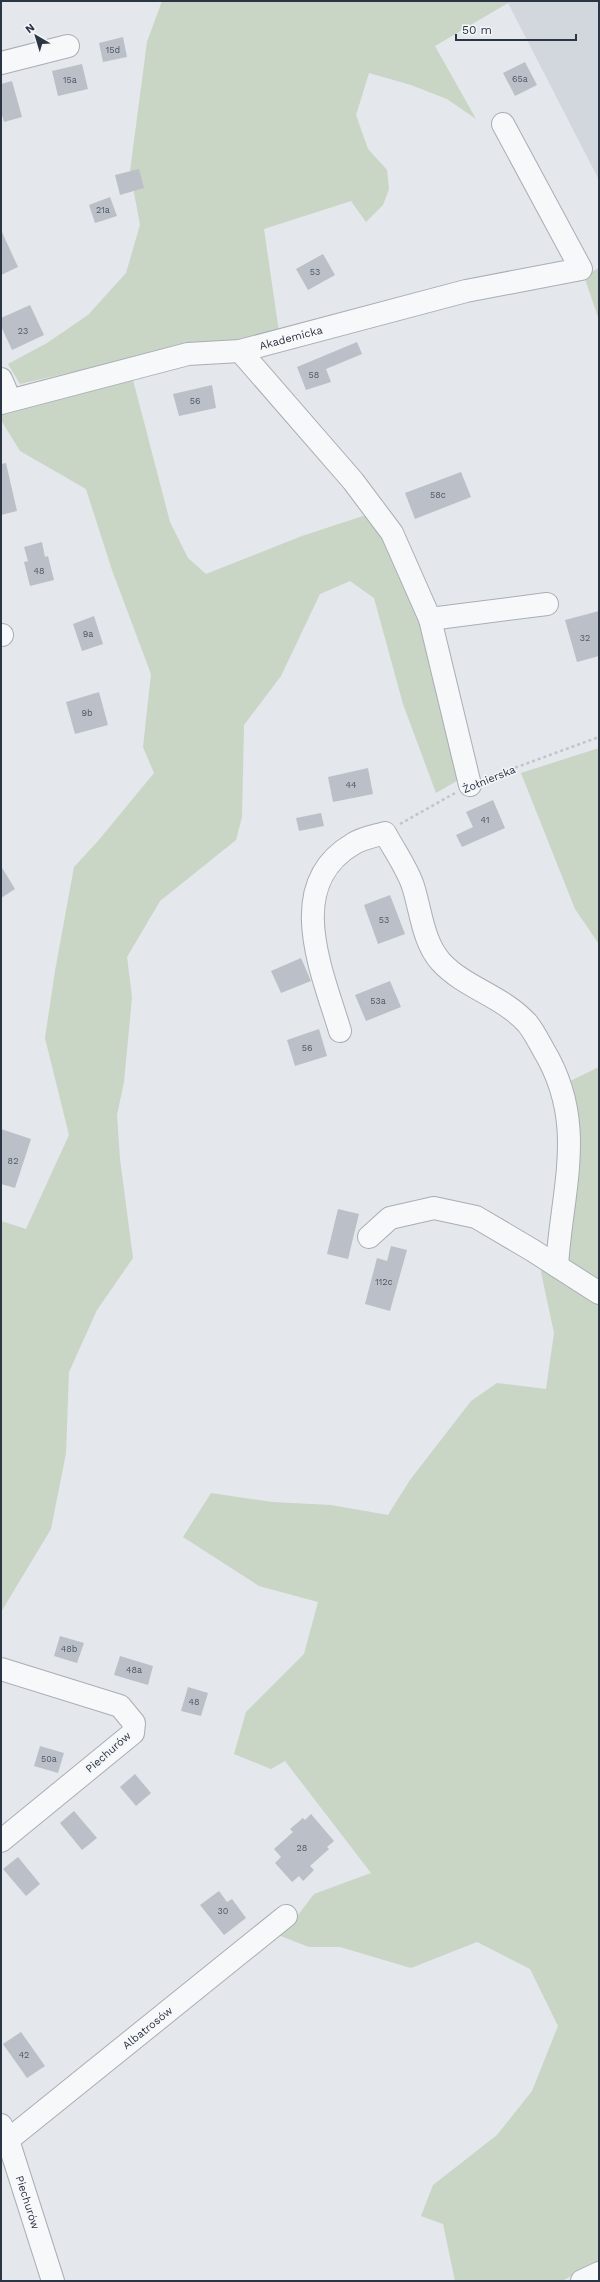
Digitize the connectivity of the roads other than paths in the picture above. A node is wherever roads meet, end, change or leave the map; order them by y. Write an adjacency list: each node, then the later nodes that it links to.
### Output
1 (68, 46): 2 (street)
2 (1, 63)
3 (503, 124): 4 (street, Akademicka)
4 (240, 350): 6 (street, Akademicka); 8 (street)
5 (1, 379): 6 (street)
6 (6, 401)
7 (547, 604): 8 (street)
8 (430, 619): 9 (street)
9 (470, 785)
10 (340, 1031): 11 (street)
11 (559, 1230): 13 (street); 14 (street)
12 (369, 1237): 13 (street)
13 (532, 1250): 14 (street)
14 (557, 1266): 15 (street)
15 (599, 1293)
16 (1, 1670): 17 (street, Piechurów)
17 (1, 1841)
18 (286, 1916): 19 (street, Albatrosów)
19 (5, 2132): 20 (street, Piechurów)
20 (8, 2170): 22 (street, Piechurów)
21 (599, 2272): 23 (street)
22 (53, 2281)
23 (582, 2281)

